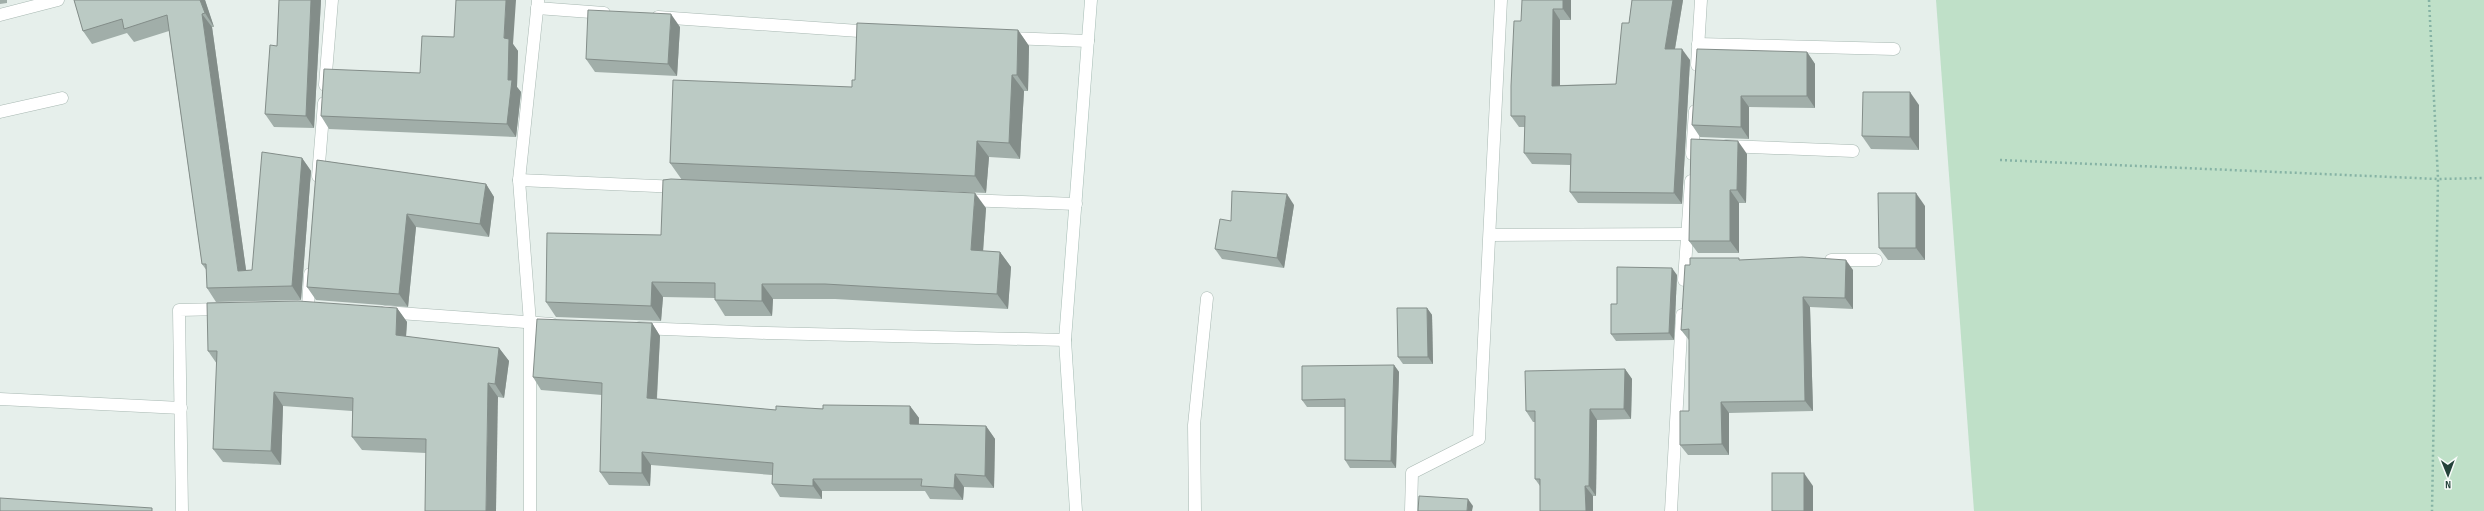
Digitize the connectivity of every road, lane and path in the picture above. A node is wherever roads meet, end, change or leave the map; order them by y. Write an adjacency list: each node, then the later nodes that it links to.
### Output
1 (58, 0): 9 (street)
2 (332, 0): 27 (street)
3 (1091, 0): 13 (street)
4 (1501, 0): 31 (street)
5 (1701, 0): 14 (street)
6 (2429, 0): 24 (path)
7 (538, 4): 8 (street); 25 (street)
8 (616, 13)
9 (0, 15)
10 (647, 16): 11 (street)
11 (882, 32)
12 (993, 37): 13 (street)
13 (1088, 41): 29 (street)
14 (1698, 44): 15 (street); 16 (street)
15 (1894, 49)
16 (1697, 75)
17 (62, 98): 19 (street)
18 (1695, 98): 20 (street)
19 (0, 112)
20 (1693, 144): 21 (street); 30 (street)
21 (1852, 151)
22 (2000, 160): 24 (path)
23 (2484, 178): 24 (path)
24 (2438, 179): 55 (path)
25 (519, 180): 26 (street); 43 (street)
26 (694, 188)
27 (317, 189)
28 (949, 199): 29 (street)
29 (1076, 204): 46 (street)
30 (1687, 234): 31 (street); 35 (street)
31 (1490, 235): 53 (street)
32 (312, 260): 39 (street)
33 (1820, 260): 34 (street)
34 (1876, 260)
35 (1685, 261): 36 (street); 54 (street)
36 (1701, 261)
37 (1208, 298): 52 (street)
38 (293, 307): 39 (street)
39 (308, 307): 40 (street)
40 (324, 308)
41 (232, 309): 48 (street)
42 (372, 312): 43 (street)
43 (530, 323): 44 (street); 50 (street)
44 (562, 324)
45 (625, 327): 46 (street)
46 (1065, 340): 51 (street)
47 (0, 399): 48 (street)
48 (181, 408): 49 (street)
49 (182, 511)
50 (530, 511)
51 (1076, 511)
52 (1195, 511)
53 (1411, 511)
54 (1671, 511)
55 (2432, 511)

